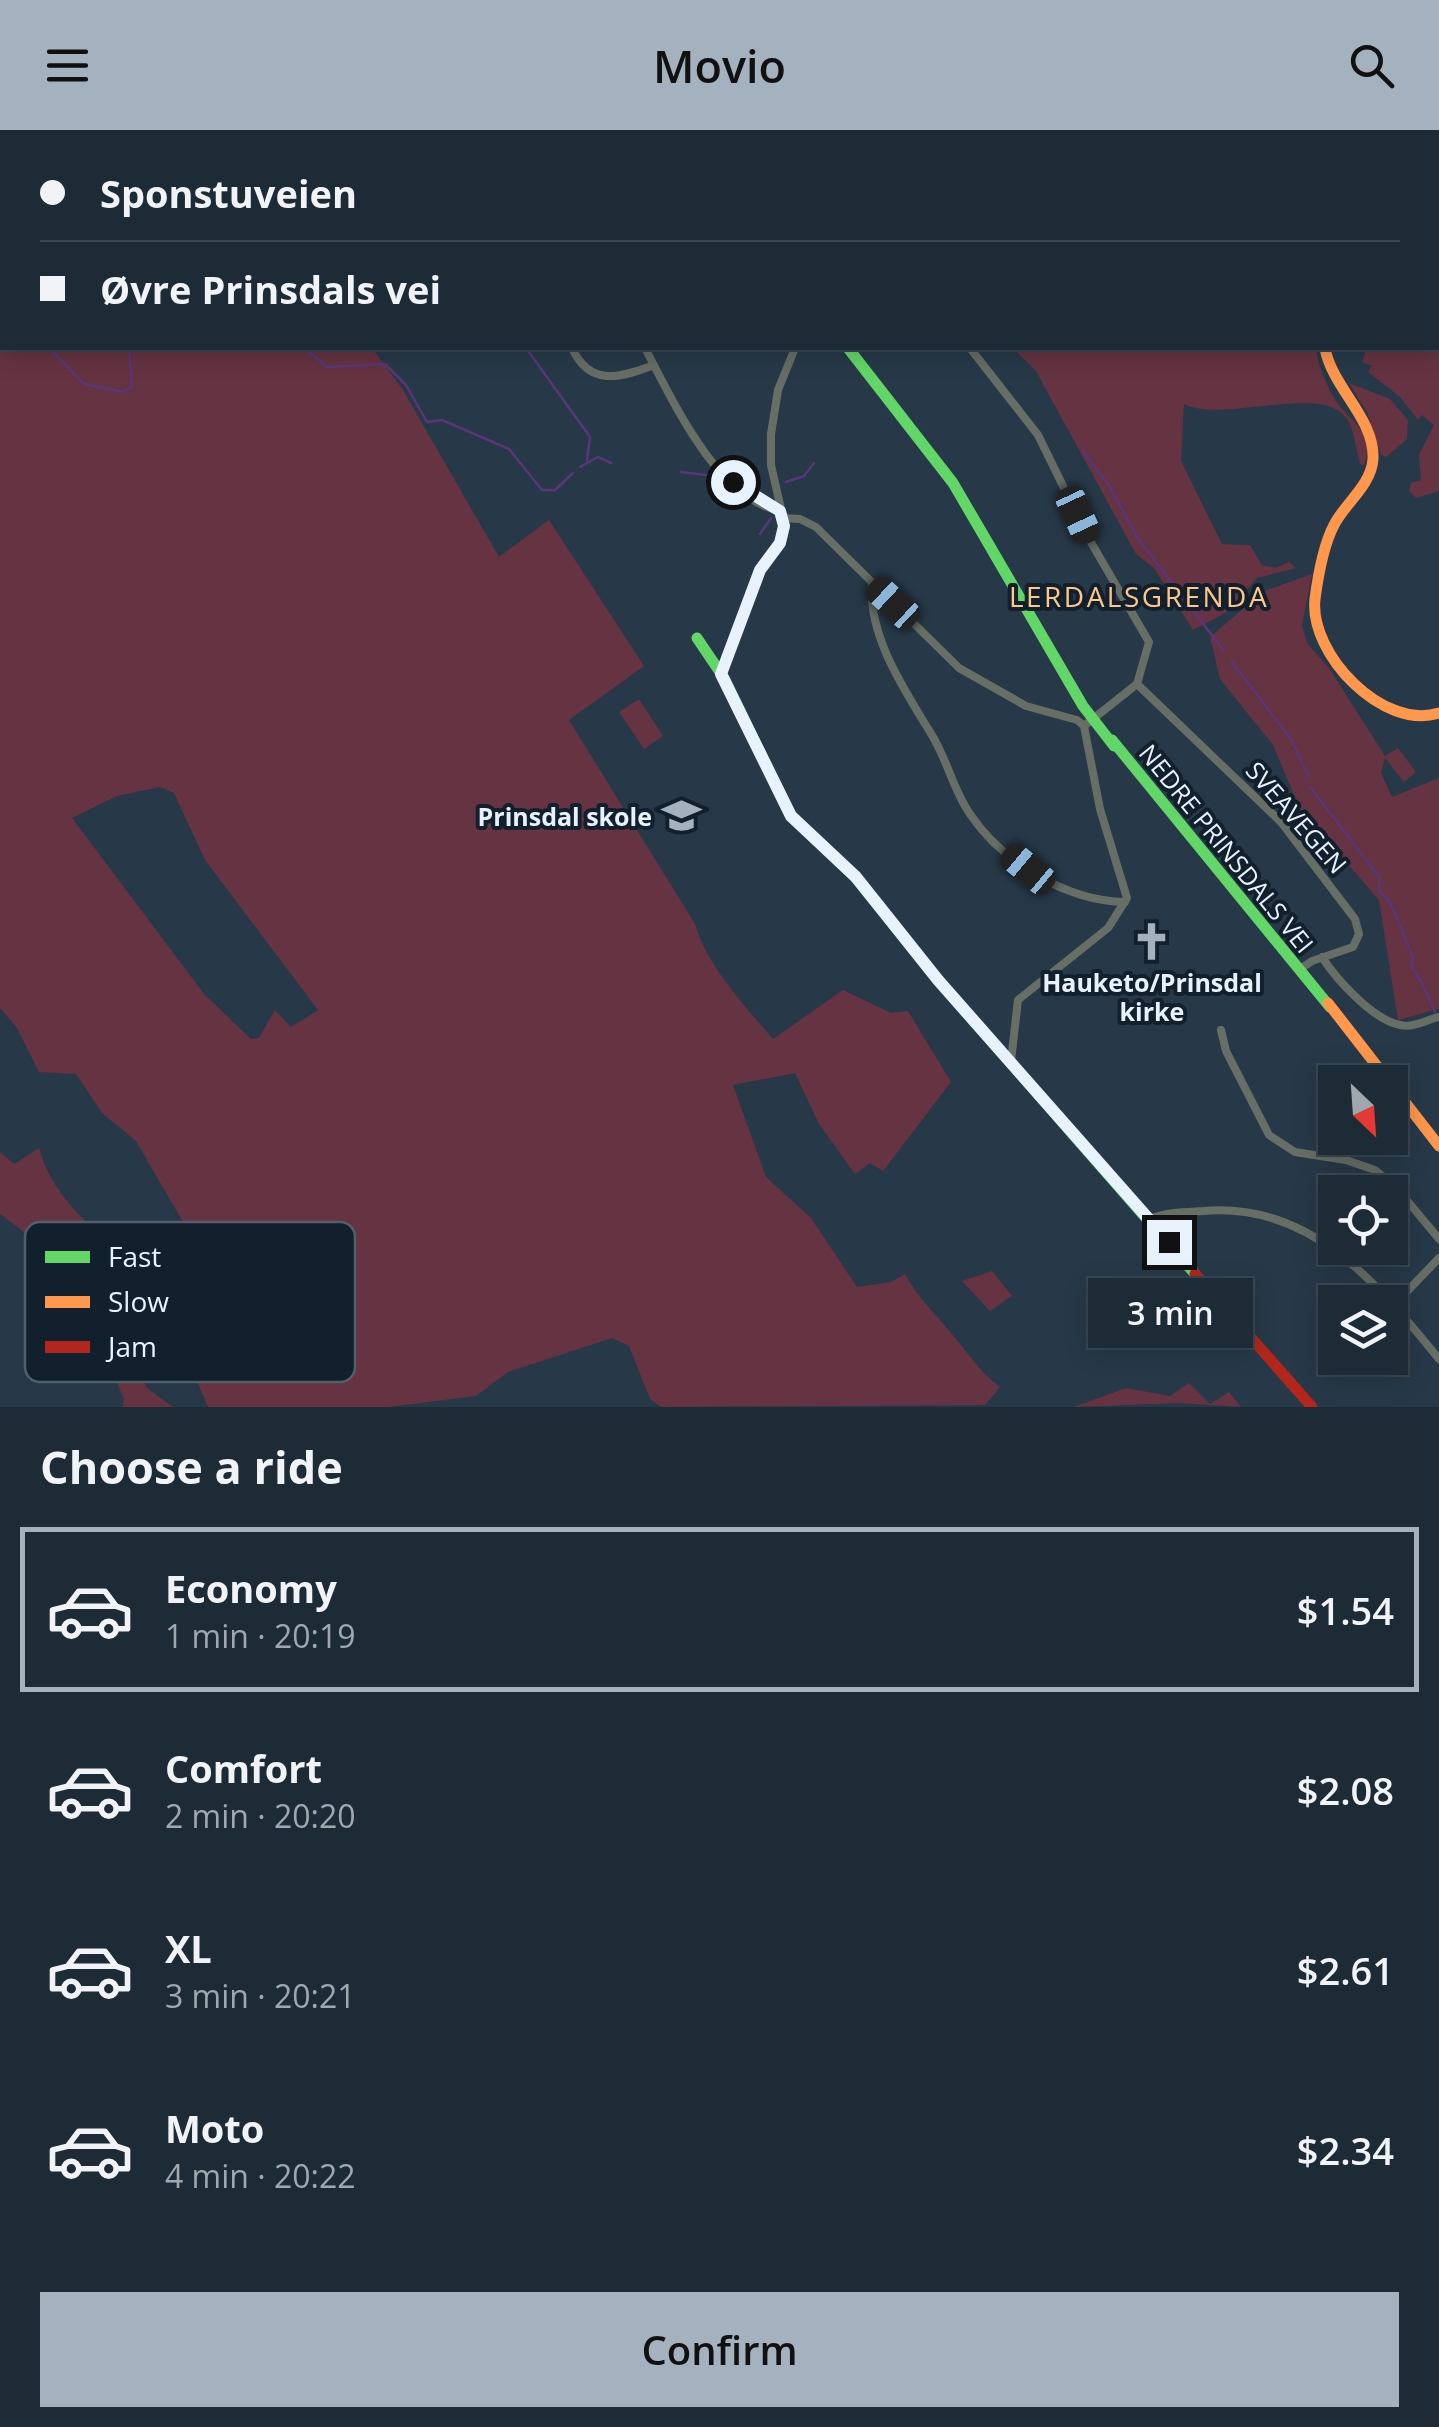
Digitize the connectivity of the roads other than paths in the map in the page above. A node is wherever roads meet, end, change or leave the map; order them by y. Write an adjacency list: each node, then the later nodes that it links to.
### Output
1 (573, 350): 7 (street)
2 (646, 350): 7 (street)
3 (794, 350): 8 (street)
4 (850, 350): 14 (street, NEDRE PRINSDALS VEI)
5 (972, 350): 12 (street)
6 (1326, 350): 13 (street)
7 (654, 365): 8 (street)
8 (781, 514): 9 (street); 11 (street)
9 (872, 584): 14 (street); 15 (street)
10 (697, 638): 11 (street)
11 (721, 674): 20 (street)
12 (1136, 684): 14 (street); 16 (street, SVEAVEGEN)
13 (1439, 714)
14 (1091, 721): 15 (street); 17 (street, NEDRE PRINSDALS VEI)
15 (1126, 902): 20 (street)
16 (1322, 957): 17 (street, SVEAVEGEN); 18 (street)
17 (1302, 975): 21 (street, NEDRE PRINSDALS VEI)
18 (1439, 1016)
19 (1221, 1030): 23 (street)
20 (1011, 1062): 22 (street)
21 (1439, 1146)
22 (1150, 1219): 25 (street); 29 (street)
23 (1439, 1239)
24 (1439, 1258): 26 (street)
25 (1374, 1285)
26 (1408, 1291)
27 (1408, 1319): 28 (street)
28 (1439, 1358)
29 (1312, 1407)

